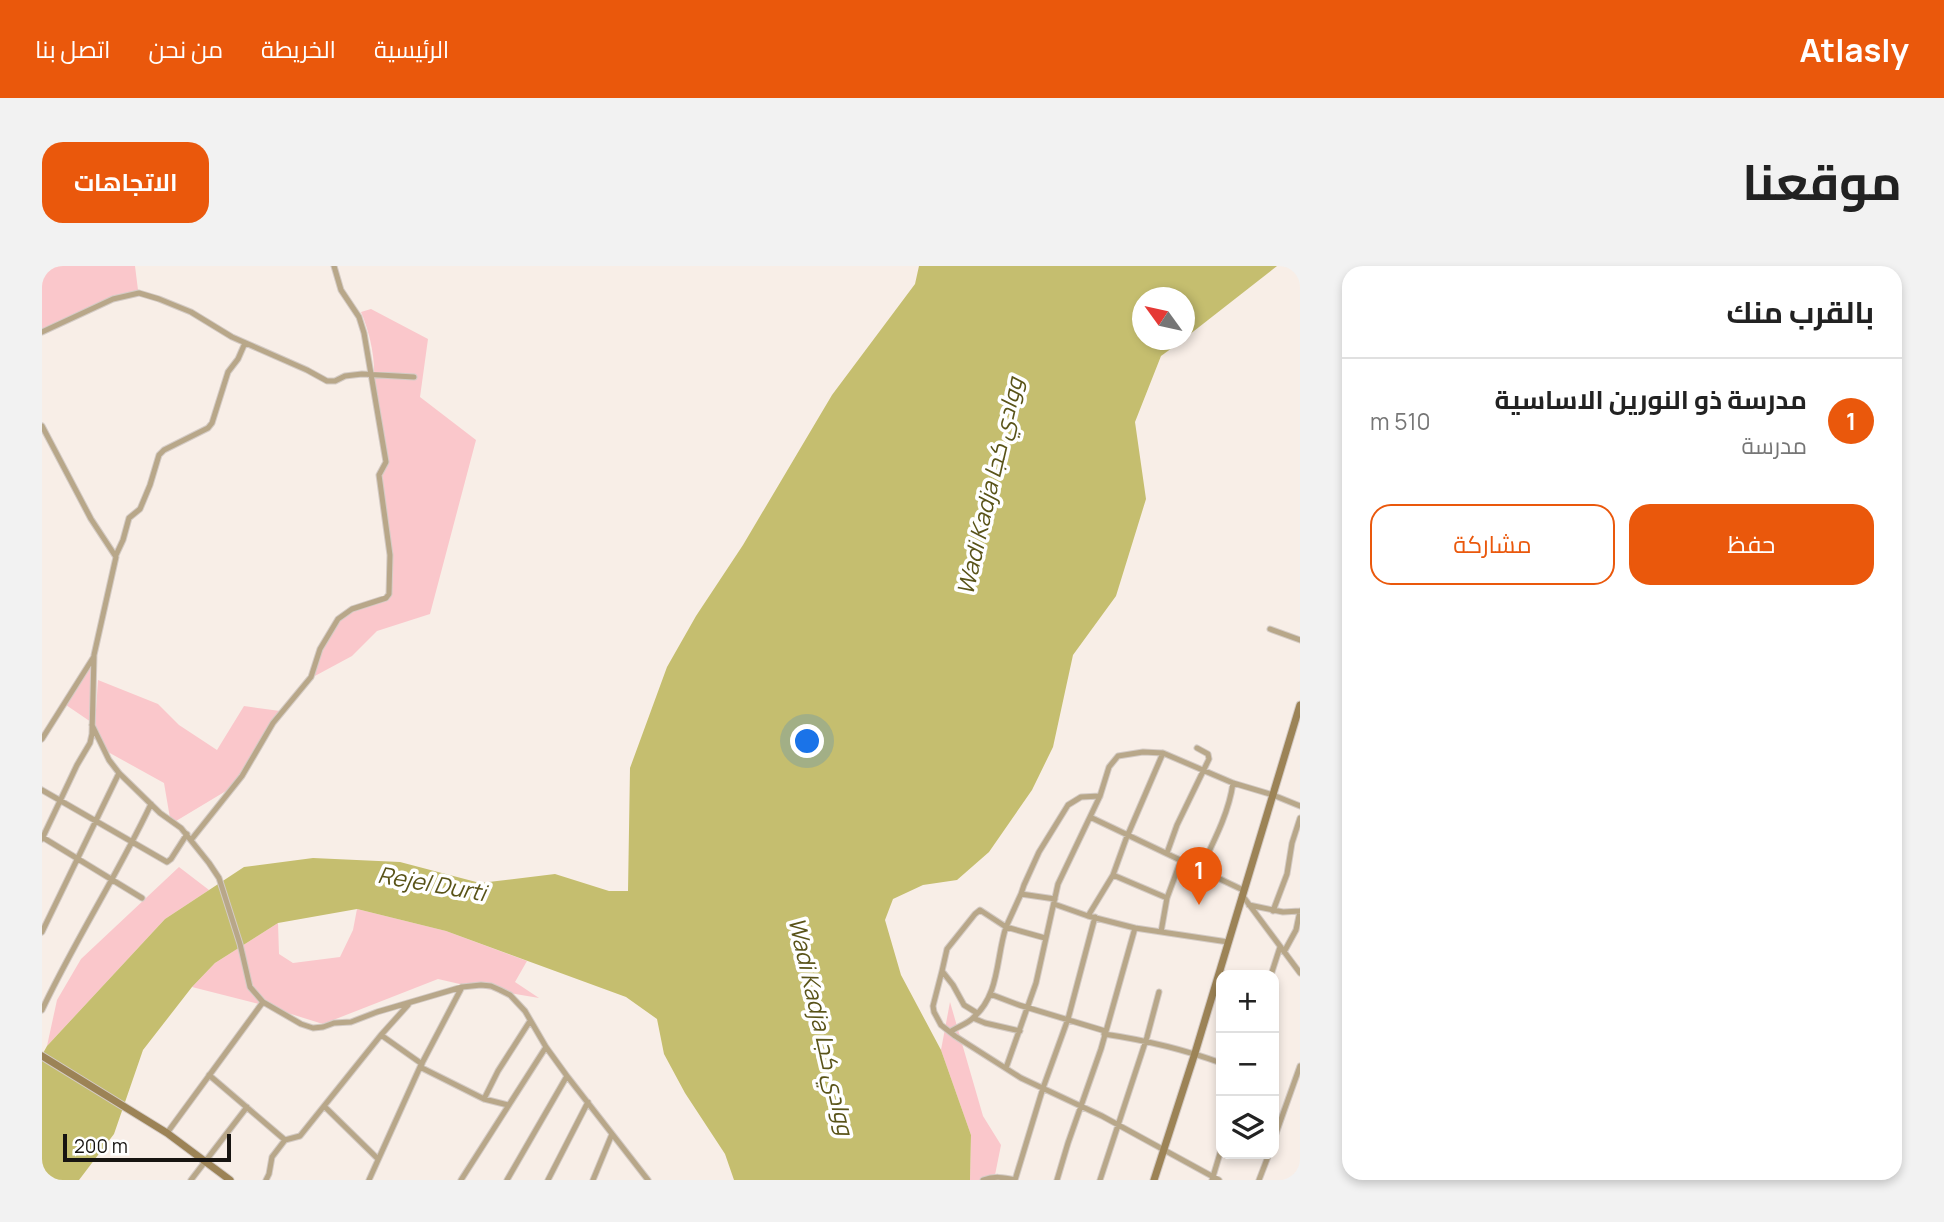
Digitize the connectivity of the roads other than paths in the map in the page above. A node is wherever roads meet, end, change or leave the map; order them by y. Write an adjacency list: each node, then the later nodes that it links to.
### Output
1 (334, 266): 4 (street)
2 (42, 331): 3 (street)
3 (245, 343): 4 (street); 7 (street)
4 (371, 374): 5 (street); 31 (street)
5 (414, 377)
6 (42, 426): 7 (street)
7 (116, 555): 10 (street)
8 (1270, 629): 9 (street)
9 (1300, 640)
10 (94, 655): 12 (street); 13 (street)
11 (1300, 705): 20 (main road)
12 (92, 724): 17 (street); 22 (street)
13 (42, 739)
14 (1197, 748): 16 (street)
15 (1164, 754): 16 (street); 21 (street); 29 (street)
16 (1203, 771): 18 (street); 33 (street)
17 (119, 773): 23 (street); 27 (street)
18 (1233, 783): 20 (street); 36 (street)
19 (42, 790): 22 (street)
20 (1273, 795): 24 (street); 39 (main road)
21 (1100, 796): 25 (street); 40 (street)
22 (60, 801): 27 (street); 30 (street)
23 (151, 804): 28 (street); 32 (street)
24 (1300, 806)
25 (1090, 817): 29 (street); 43 (street)
26 (1300, 818): 45 (street)
27 (96, 821): 32 (street); 34 (street)
28 (187, 834): 31 (street); 32 (street)
29 (1128, 835): 33 (street); 37 (street)
30 (42, 838): 34 (street)
31 (191, 840): 61 (street)
32 (133, 841): 38 (street)
33 (1167, 853): 35 (street)
34 (77, 859): 38 (street); 50 (street)
35 (1181, 860): 36 (street); 42 (street)
36 (1200, 870): 39 (street)
37 (1113, 875): 42 (street); 47 (street)
38 (113, 880): 41 (street); 64 (street)
39 (1243, 893): 44 (street); 53 (main road)
40 (1021, 894): 43 (street); 48 (street)
41 (142, 898)
42 (1167, 898): 51 (street)
43 (1054, 901): 47 (street); 52 (street)
44 (1249, 905): 45 (street); 54 (street)
45 (1273, 911): 46 (street)
46 (1300, 911): 54 (street)
47 (1091, 917): 49 (street); 66 (street)
48 (1006, 927): 52 (street); 56 (street); 60 (street)
49 (1135, 928): 51 (street); 70 (street)
50 (42, 932)
51 (1161, 932): 53 (street)
52 (1045, 938): 63 (street)
53 (1228, 942): 74 (main road)
54 (1282, 950): 55 (street); 57 (street)
55 (1274, 970)
56 (942, 971): 65 (street); 69 (street)
57 (1300, 973)
58 (462, 987): 62 (street); 67 (street); 77 (street)
59 (1159, 992): 72 (street)
60 (990, 994): 63 (street); 65 (street)
61 (263, 1002): 62 (street); 80 (street)
62 (410, 1002): 71 (street)
63 (1028, 1007): 66 (street); 68 (street)
64 (42, 1010)
65 (975, 1016): 68 (street); 69 (street)
66 (1068, 1019): 70 (street); 82 (street)
67 (530, 1021): 73 (street); 83 (street)
68 (1020, 1031): 79 (street)
69 (950, 1032): 79 (street)
70 (1105, 1032): 72 (street); 87 (street)
71 (381, 1035): 77 (street); 86 (street)
72 (1146, 1041): 74 (street); 89 (street)
73 (547, 1047): 81 (street); 85 (street)
74 (1195, 1053): 76 (street); 94 (main road)
75 (42, 1056): 91 (main road)
76 (1216, 1060)
77 (421, 1066): 83 (street); 95 (street)
78 (1300, 1066): 90 (street)
79 (1006, 1068): 82 (street)
80 (209, 1075): 88 (street); 91 (street)
81 (567, 1076): 84 (street); 105 (street)
82 (1044, 1088): 87 (street); 109 (street)
83 (484, 1099): 85 (street)
84 (588, 1102): 92 (street); 106 (street)
85 (508, 1105): 104 (street)
86 (324, 1106): 93 (street); 95 (street)
87 (1081, 1106): 89 (street); 110 (street)
88 (247, 1107): 93 (street); 98 (street)
89 (1119, 1125): 94 (street); 111 (street)
90 (1279, 1125)
91 (167, 1133): 98 (main road)
92 (612, 1133): 107 (street); 108 (street)
93 (285, 1140): 102 (street)
94 (1164, 1151): 99 (street); 112 (main road)
95 (378, 1159): 103 (street)
96 (1219, 1159): 99 (street)
97 (1267, 1159): 113 (street)
98 (205, 1161): 100 (street); 101 (main road)
99 (1215, 1179)
100 (191, 1180)
101 (230, 1180)
102 (266, 1180)
103 (369, 1180)
104 (461, 1180)
105 (507, 1180)
106 (548, 1180)
107 (593, 1180)
108 (648, 1180)
109 (983, 1180)
110 (1057, 1180)
111 (1100, 1180)
112 (1154, 1180)
113 (1259, 1180)

